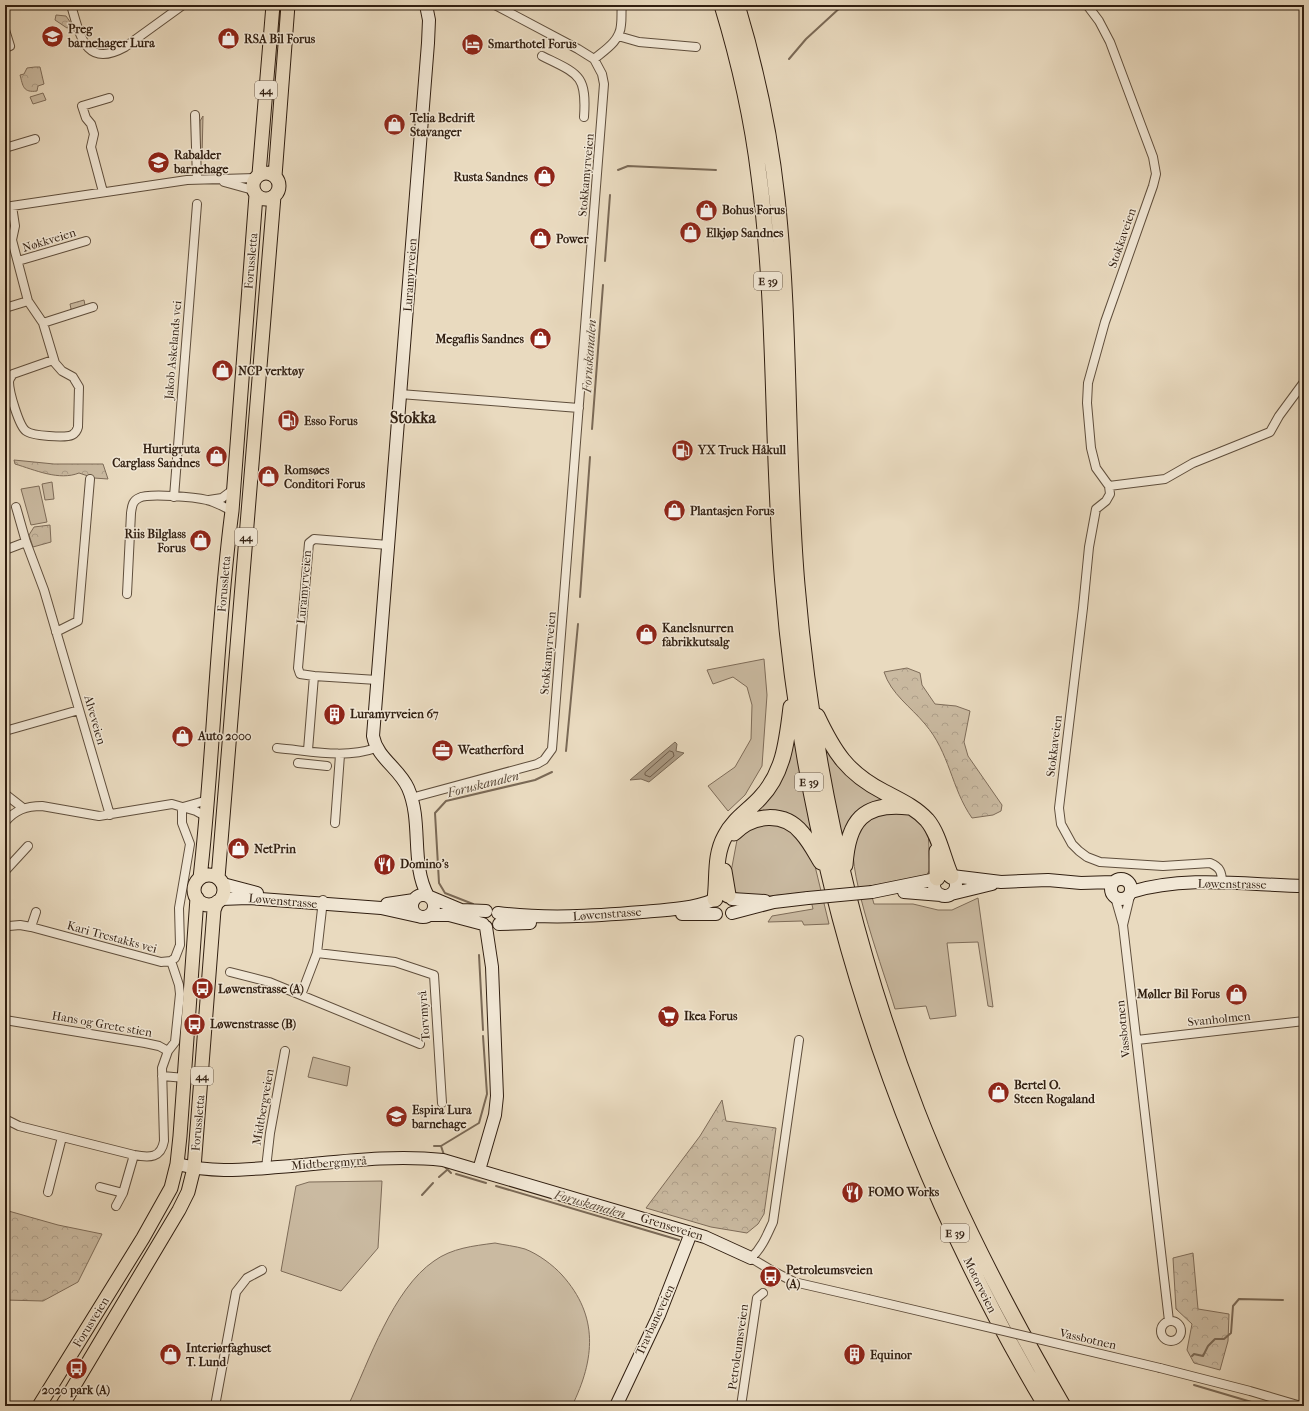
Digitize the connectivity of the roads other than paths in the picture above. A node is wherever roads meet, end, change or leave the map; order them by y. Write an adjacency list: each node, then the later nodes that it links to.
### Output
1 (71, 5): 2 (street)
2 (182, 5)
3 (273, 5): 24 (main road, Forussletta / 44)
4 (288, 5): 22 (main road, 44)
5 (426, 5): 38 (street, Luramyrveien)
6 (495, 5): 16 (street)
7 (622, 5): 12 (street)
8 (722, 5): 54 (highway, E 39)
9 (737, 5): 55 (highway, E 39)
10 (1087, 5): 41 (street, Stokkaveien)
11 (5, 30): 14 (street)
12 (618, 36): 13 (street); 16 (street)
13 (696, 47)
14 (5, 48)
15 (542, 56): 19 (street)
16 (594, 59): 39 (street, Stokkamyrveien)
17 (109, 98): 25 (street)
18 (195, 115): 23 (street)
19 (584, 117)
20 (35, 139): 21 (street)
21 (5, 148)
22 (275, 176): 24 (main road); 26 (main road, 44)
23 (197, 179): 24 (street); 25 (street)
24 (256, 184): 26 (main road); 42 (main road, Forussletta / 44)
25 (103, 192): 28 (street)
26 (274, 196): 81 (main road, Forussletta / 44)
27 (197, 204): 43 (street, Jakob Askelands vei)
28 (8, 206): 29 (street, Nøkkveien)
29 (9, 240): 31 (street, Nøkkveien)
30 (86, 241): 31 (street, Nøkkveien)
31 (18, 261): 32 (street, Nøkkveien)
32 (28, 301): 34 (street); 35 (street, Nøkkveien)
33 (93, 307): 35 (street)
34 (5, 308)
35 (43, 323): 36 (street, Nøkkveien)
36 (53, 360): 36 (street)
37 (1304, 382): 41 (street)
38 (400, 394): 39 (street); 48 (street, Luramyrveien)
39 (579, 408): 65 (street, Stokkamyrveien)
40 (90, 479): 51 (street)
41 (1109, 486): 85 (street, Stokkaveien)
42 (234, 489): 44 (street); 46 (main road, Forussletta / 44)
43 (174, 497): 44 (street); 50 (street)
44 (206, 500): 46 (street)
45 (16, 507): 47 (street, Alveveien)
46 (232, 511): 66 (main road, Forussletta / 44)
47 (26, 542): 49 (street); 51 (street, Alveveien)
48 (388, 545): 52 (street, Luramyrveien); 53 (street, Luramyrveien)
49 (5, 550)
50 (127, 594)
51 (56, 632): 56 (street, Alveveien)
52 (314, 676): 53 (street, Luramyrveien); 60 (street)
53 (377, 680): 59 (street, Luramyrveien)
54 (794, 689): 77 (highway, E 39); 94 (highway, E 39)
55 (809, 697): 69 (highway, E 39); 80 (highway, E 39)
56 (79, 710): 57 (street); 70 (street, Alveveien)
57 (5, 731)
58 (277, 748): 60 (street)
59 (376, 748): 61 (street); 65 (street)
60 (308, 750): 61 (street)
61 (340, 755): 73 (street)
62 (298, 763): 63 (street)
63 (327, 766)
64 (5, 794): 67 (street)
65 (411, 798): 75 (street)
66 (208, 800): 68 (street); 71 (main road, Forussletta / 44)
67 (23, 808): 70 (street); 72 (street)
68 (182, 808): 70 (street); 71 (street); 109 (street, Kari Trestakks vei)
69 (912, 808): 78 (highway, E 39); 80 (highway, E 39)
70 (110, 815)
71 (207, 817): 79 (main road, Forussletta / 44)
72 (5, 822)
73 (335, 823)
74 (28, 846): 76 (street)
75 (417, 852): 91 (street); 96 (street)
76 (5, 871)
77 (828, 874): 94 (highway, E 39); 145 (highway, Motorveien / E 39)
78 (944, 877): 83 (street, Løwenstrasse); 88 (street, Løwenstrasse); 90 (street); 90 (street)
79 (200, 878): 81 (main road); 93 (main road, 44)
80 (844, 878): 146 (highway, E 39)
81 (220, 881): 95 (main road, 44); 97 (street, Løwenstrasse)
82 (1119, 881): 84 (street, Løwenstrasse); 86 (street, Løwenstrasse); 89 (street); 92 (street)
83 (1001, 882): 84 (street, Løwenstrasse); 90 (street, Løwenstrasse)
84 (1081, 883): 92 (street, Løwenstrasse)
85 (1222, 883): 86 (street, Løwenstrasse); 87 (street, Løwenstrasse)
86 (1160, 884): 89 (street, Løwenstrasse)
87 (1304, 886)
88 (874, 892): 90 (street, Løwenstrasse); 98 (street, Løwenstrasse, bridge)
89 (1130, 894): 92 (street); 105 (street, Vassbotnen)
90 (946, 895)
91 (429, 897): 96 (street); 102 (street); 104 (street, Løwenstrasse)
92 (1115, 897): 105 (street, Vassbotnen)
93 (197, 898): 95 (main road); 120 (main road, Forussletta / 44)
94 (722, 898): 98 (street, Løwenstrasse); 100 (street); 101 (street); 104 (street, Løwenstrasse)
95 (219, 900): 97 (street, Løwenstrasse); 126 (main road, Forussletta / 44)
96 (414, 900): 97 (street, Løwenstrasse); 103 (street)
97 (323, 902): 103 (street, Løwenstrasse); 108 (street)
98 (774, 902): 100 (street, Løwenstrasse)
99 (36, 912): 107 (street)
100 (732, 913): 101 (street, Løwenstrasse)
101 (716, 914): 104 (street, Løwenstrasse)
102 (431, 915): 103 (street); 104 (street, Løwenstrasse)
103 (417, 916)
104 (492, 921): 128 (street)
105 (1123, 925): 115 (street, Vassbotnen)
106 (9, 926): 107 (street, Kari Trestakks vei)
107 (31, 927): 109 (street, Kari Trestakks vei)
108 (317, 953): 111 (street); 121 (street, Torvmyrå)
109 (171, 961): 117 (street)
110 (230, 972): 111 (street, Torvmyrå)
111 (300, 995): 116 (street, Torvmyrå)
112 (5, 1020): 117 (street, Hans og Grete stien)
113 (1304, 1021): 115 (street, Svanholmen)
114 (799, 1040): 135 (street)
115 (1136, 1040): 139 (street, Vassbotnen)
116 (420, 1044)
117 (168, 1051): 119 (street)
118 (286, 1051): 127 (street, Midtbergveien)
119 (162, 1076): 120 (street); 124 (street)
120 (185, 1078): 125 (main road, Forussletta / 44)
121 (442, 1103)
122 (5, 1119): 123 (street)
123 (62, 1137): 124 (street); 130 (street)
124 (134, 1155): 131 (street)
125 (178, 1164): 126 (street, Midtbergmyrå); 134 (main road, Forussletta / 44)
126 (194, 1168): 127 (street, Midtbergmyrå); 137 (main road, Forussletta / 44)
127 (266, 1168): 128 (street, Midtbergmyrå)
128 (479, 1170): 133 (street, Grenseveien)
129 (100, 1187): 131 (street)
130 (48, 1192)
131 (123, 1193): 132 (street)
132 (116, 1206)
133 (691, 1233): 135 (street, Grenseveien); 143 (street, Travbaneveien)
134 (143, 1238): 140 (main road, Forusveien / 44)
135 (751, 1258): 147 (street, Vassbotnen, bridge)
136 (262, 1270): 142 (street)
137 (135, 1283): 141 (main road, Forusveien / 44)
138 (763, 1293): 144 (street, Petroleumsveien)
139 (1170, 1321)
140 (39, 1406)
141 (62, 1406)
142 (215, 1406)
143 (616, 1406)
144 (741, 1406)
145 (1046, 1406)
146 (1062, 1406)
147 (1301, 1406)

